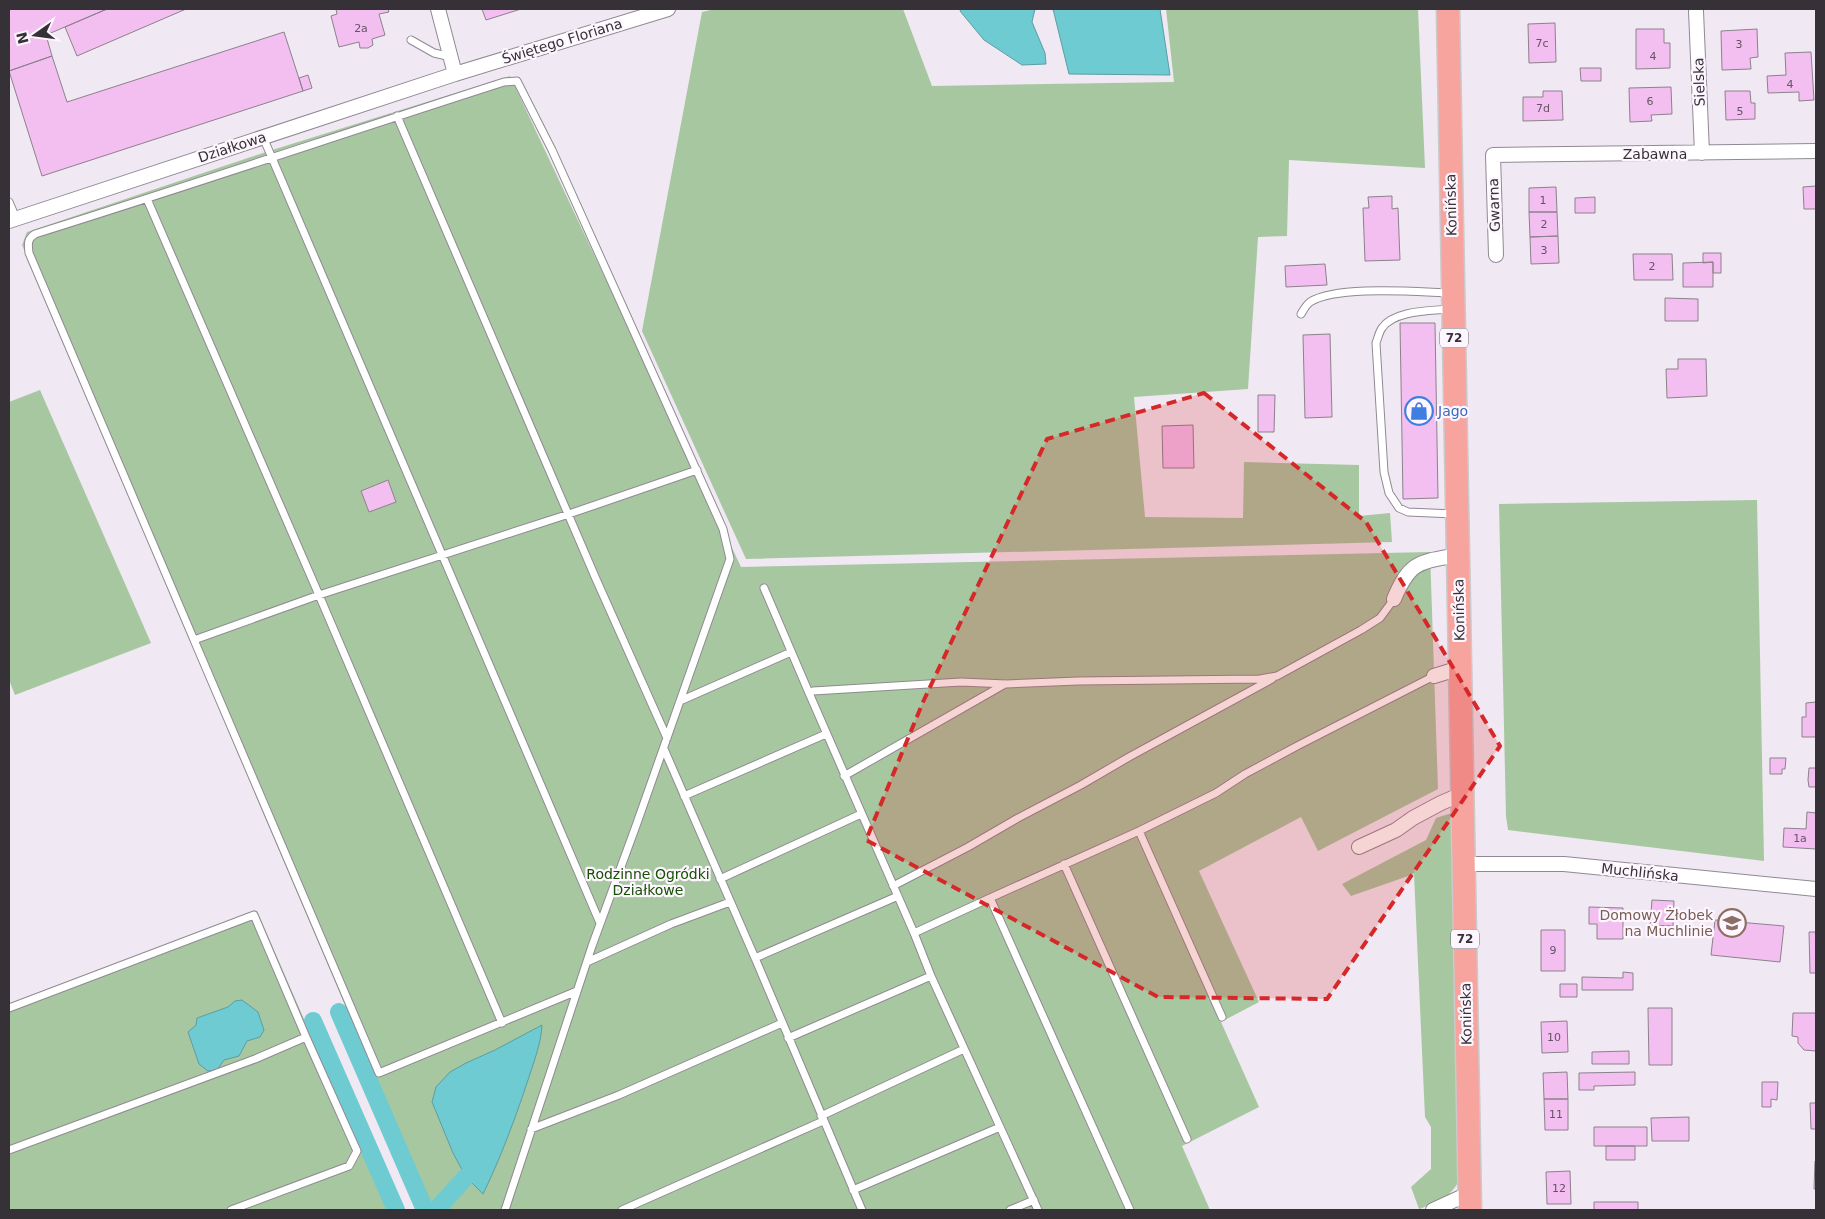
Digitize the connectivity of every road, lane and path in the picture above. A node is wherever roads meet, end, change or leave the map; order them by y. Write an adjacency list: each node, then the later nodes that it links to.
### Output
1 (438, 9): 6 (street)
2 (668, 9): 7 (street, Świętego Floriana)
3 (1448, 9): 18 (main road, Konińska / 72)
4 (1696, 11): 11 (street, Sielska)
5 (411, 40): 6 (lane)
6 (451, 57): 7 (street)
7 (455, 74): 9 (street, Działkowa)
8 (398, 116): 13 (lane); 20 (lane); 21 (lane)
9 (263, 137): 13 (lane); 16 (street, Działkowa)
10 (1816, 151): 11 (street, Zabawna)
11 (1702, 153): 12 (street, Zabawna)
12 (1493, 155): 17 (street, Gwarna)
13 (272, 158): 14 (lane); 23 (lane)
14 (147, 199): 26 (lane); 28 (lane)
15 (9, 202): 16 (lane)
16 (12, 220)
17 (1496, 255)
18 (1453, 301): 19 (lane); 22 (main road, Konińska / 72); 22 (lane)
19 (1301, 314)
20 (697, 470): 21 (lane); 35 (lane)
21 (569, 514): 23 (lane); 37 (lane)
22 (1457, 515): 24 (main road, Konińska / 72)
23 (442, 554): 26 (lane); 53 (lane)
24 (1458, 555): 27 (street); 30 (main road, Konińska / 72)
25 (764, 588): 29 (lane)
26 (319, 595): 28 (lane); 61 (lane)
27 (1394, 600): 31 (lane)
28 (194, 640): 61 (lane)
29 (791, 652): 34 (lane); 35 (lane)
30 (1460, 668): 32 (street); 40 (main road, Konińska / 72)
31 (1277, 676): 33 (lane); 48 (lane)
32 (1434, 676): 43 (lane)
33 (1006, 684): 34 (lane); 39 (lane)
34 (809, 693): 36 (lane)
35 (680, 701): 37 (lane)
36 (826, 734): 39 (lane); 41 (lane)
37 (667, 738): 38 (lane)
38 (664, 749): 41 (lane); 53 (lane)
39 (844, 776): 42 (lane)
40 (1462, 794): 44 (street); 46 (main road, Konińska / 72)
41 (684, 796): 47 (lane)
42 (861, 814): 47 (lane); 48 (lane)
43 (1139, 831): 45 (lane); 60 (lane)
44 (1359, 847)
45 (1064, 864): 51 (lane); 69 (lane)
46 (1464, 864): 49 (street, Muchlińska); 73 (main road, Konińska / 72)
47 (720, 879): 52 (lane)
48 (894, 886): 50 (lane)
49 (1816, 889)
50 (898, 896): 54 (lane); 55 (lane)
51 (990, 898): 54 (lane); 80 (lane)
52 (730, 902): 55 (lane); 56 (lane)
53 (600, 923): 56 (lane)
54 (914, 933): 57 (lane)
55 (755, 958): 62 (lane)
56 (587, 962): 58 (lane)
57 (931, 976): 64 (lane); 65 (lane)
58 (577, 991): 61 (lane); 68 (lane)
59 (9, 1008): 63 (lane)
60 (1222, 1017)
61 (502, 1023)
62 (782, 1023): 64 (lane); 68 (lane)
63 (306, 1037): 70 (lane); 74 (lane)
64 (788, 1038): 66 (lane)
65 (964, 1049): 66 (lane); 67 (lane)
66 (822, 1119): 71 (lane); 76 (lane)
67 (1000, 1127): 71 (lane); 72 (lane)
68 (531, 1129): 75 (lane)
69 (1188, 1139)
70 (9, 1150)
71 (853, 1190): 77 (lane)
72 (1034, 1200): 78 (lane); 79 (lane)
73 (1470, 1202): 81 (street)
74 (231, 1210)
75 (504, 1210)
76 (622, 1210)
77 (862, 1210)
78 (1010, 1210)
79 (1038, 1210)
80 (1130, 1210)
81 (1433, 1210)

